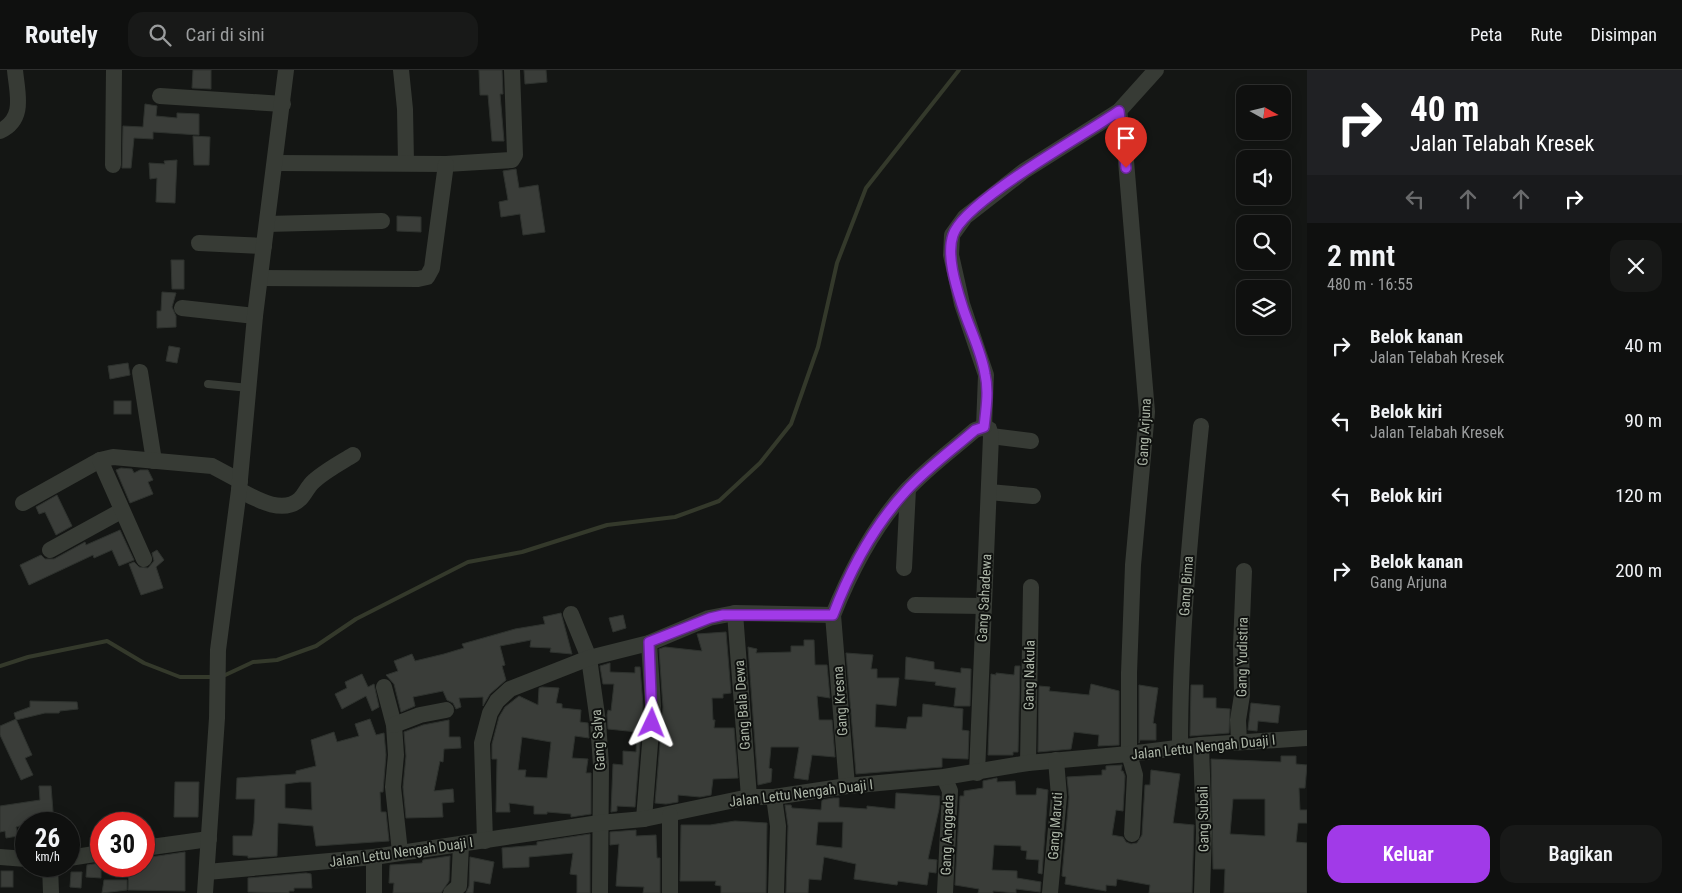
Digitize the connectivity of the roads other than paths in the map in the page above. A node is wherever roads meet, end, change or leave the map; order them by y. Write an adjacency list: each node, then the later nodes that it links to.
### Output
1 (15, 70): 10 (street)
2 (114, 70): 14 (street)
3 (286, 70): 8 (street)
4 (401, 70): 12 (street)
5 (512, 70): 13 (street)
6 (1156, 70): 9 (street, Gang Sahadewa)
7 (160, 96): 8 (street)
8 (283, 104): 11 (street)
9 (1119, 111): 26 (street, Gang Sahadewa); 56 (street, Gang Arjuna)
10 (0, 131)
11 (275, 163): 12 (street); 16 (street)
12 (406, 163): 13 (street)
13 (446, 164): 19 (street)
14 (113, 165)
15 (382, 221): 16 (street)
16 (267, 224): 18 (street)
17 (200, 243): 18 (street)
18 (264, 246): 19 (street)
19 (260, 278): 21 (street)
20 (182, 308): 21 (street)
21 (255, 316): 24 (street)
22 (140, 372): 30 (street)
23 (208, 384): 24 (lane)
24 (249, 388): 31 (street)
25 (1201, 426): 55 (street, Gang Bima)
26 (988, 431): 27 (street); 32 (street); 33 (street, Gang Sahadewa)
27 (1031, 440)
28 (352, 455): 31 (street)
29 (100, 460): 30 (street); 35 (street); 36 (street)
30 (154, 461): 31 (street)
31 (240, 485): 68 (street)
32 (908, 489): 39 (street); 46 (street)
33 (989, 492): 34 (street); 43 (street, Gang Sahadewa)
34 (1033, 496)
35 (23, 503)
36 (121, 510): 37 (street); 38 (street)
37 (50, 550)
38 (144, 559)
39 (904, 568)
40 (1244, 571): 53 (street, Gang Yudistira)
41 (1031, 587): 58 (street, Gang Nakula)
42 (914, 605): 43 (street)
43 (983, 606): 59 (street, Gang Sahadewa)
44 (735, 613): 46 (street); 47 (street); 63 (street, Gang Bala Dewa)
45 (571, 614): 48 (street, Gang Salya)
46 (833, 615): 61 (street, Gang Kresna)
47 (649, 642): 48 (street); 65 (street)
48 (589, 658): 66 (street, Gang Salya); 69 (street)
49 (384, 687): 51 (street)
50 (446, 710): 51 (street)
51 (394, 725): 72 (street)
52 (1307, 738): 53 (street, Jalan Lettu Nengah Duaji I)
53 (1239, 742): 54 (street, Jalan Lettu Nengah Duaji I)
54 (1201, 745): 55 (street, Jalan Lettu Nengah Duaji I); 87 (street, Gang Subali)
55 (1180, 747): 56 (street, Jalan Lettu Nengah Duaji I)
56 (1130, 754): 57 (street, Jalan Lettu Nengah Duaji I); 67 (street, Gang Arjuna)
57 (1056, 760): 58 (street, Jalan Lettu Nengah Duaji I); 86 (street, Gang Maruti)
58 (1028, 763): 59 (street, Jalan Lettu Nengah Duaji I)
59 (977, 773): 60 (street, Jalan Lettu Nengah Duaji I)
60 (944, 777): 61 (street, Jalan Lettu Nengah Duaji I); 85 (street, Gang Anggada)
61 (847, 786): 62 (street, Jalan Lettu Nengah Duaji I)
62 (774, 797): 63 (street, Jalan Lettu Nengah Duaji I); 84 (street)
63 (749, 798): 64 (street, Jalan Lettu Nengah Duaji I)
64 (670, 815): 65 (street, Jalan Lettu Nengah Duaji I); 78 (street)
65 (644, 819): 66 (street, Jalan Lettu Nengah Duaji I)
66 (599, 823): 69 (street, Jalan Lettu Nengah Duaji I); 83 (street, Gang Salya)
67 (1132, 834)
68 (209, 839): 71 (street); 76 (street)
69 (485, 840): 70 (street, Jalan Lettu Nengah Duaji I)
70 (461, 845): 72 (street, Jalan Lettu Nengah Duaji I); 82 (street)
71 (155, 846)
72 (400, 852): 75 (street, Jalan Lettu Nengah Duaji I)
73 (0, 857): 74 (street)
74 (15, 858)
75 (374, 858): 76 (street, Jalan Lettu Nengah Duaji I); 81 (street)
76 (207, 872): 80 (street)
77 (50, 877): 79 (street)
78 (670, 892)
79 (51, 893)
80 (205, 893)
81 (374, 893)
82 (451, 893)
83 (600, 893)
84 (776, 893)
85 (945, 893)
86 (1050, 893)
87 (1202, 893)

